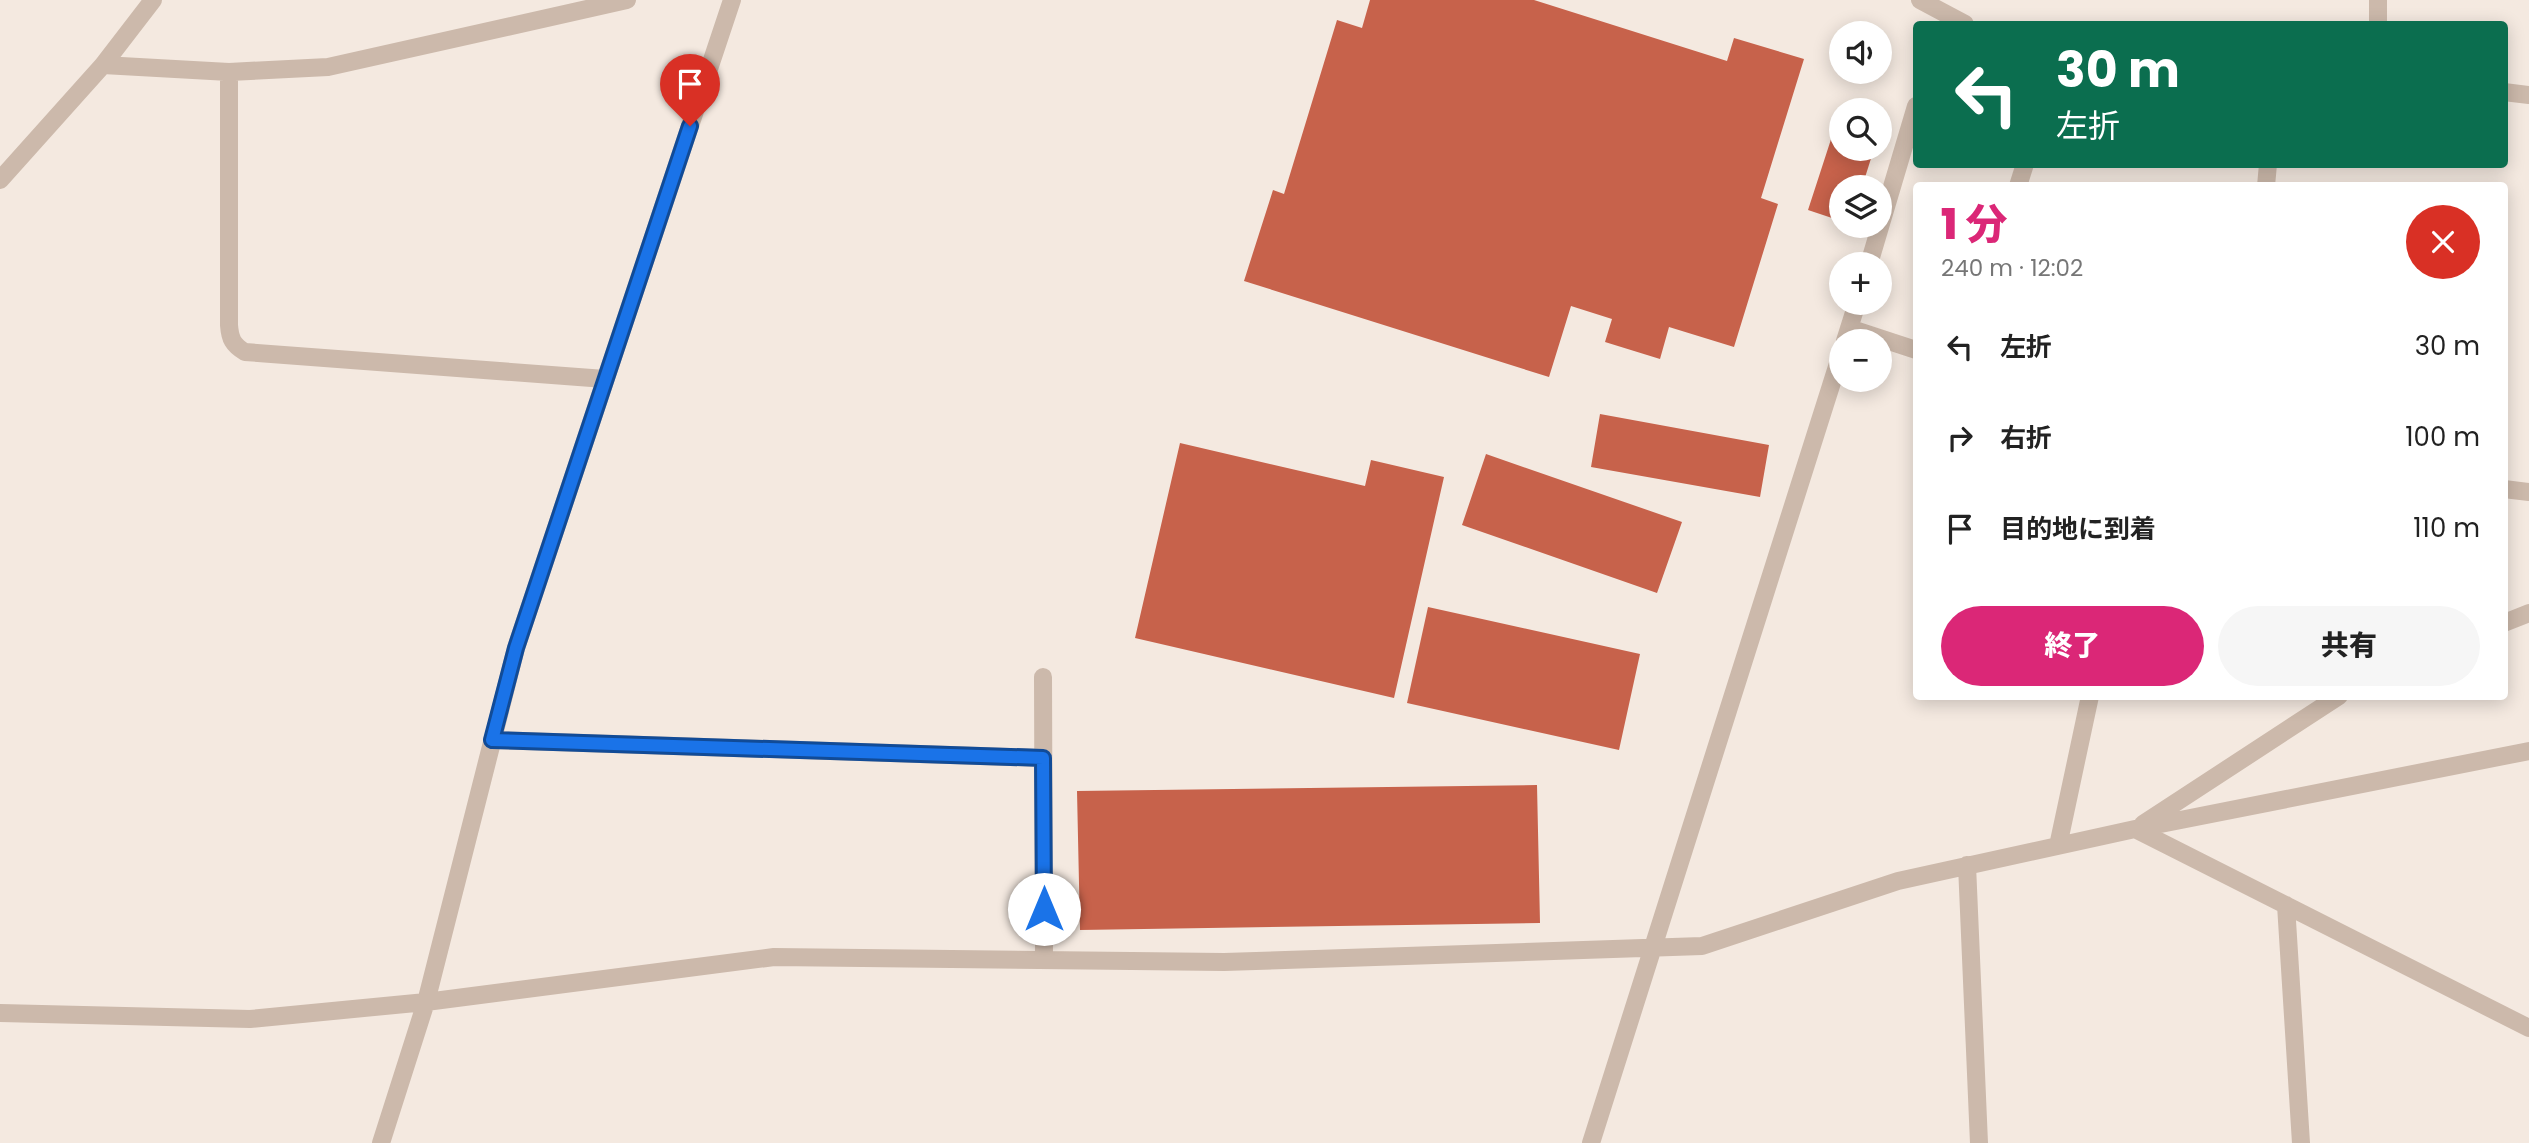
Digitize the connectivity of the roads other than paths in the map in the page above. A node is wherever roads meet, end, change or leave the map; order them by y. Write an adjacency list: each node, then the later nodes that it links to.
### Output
1 (153, 0): 8 (street)
2 (627, 0): 9 (street)
3 (732, 0): 17 (street)
4 (1920, 0): 6 (street)
5 (2378, 0): 7 (street)
6 (1944, 13)
7 (2378, 21)
8 (103, 65): 9 (street); 13 (street)
9 (229, 72): 17 (street)
10 (2508, 92): 11 (street)
11 (2529, 95)
12 (1913, 116): 14 (street)
13 (0, 180)
14 (1872, 252)
15 (1892, 345): 16 (street)
16 (1913, 349)
17 (606, 379): 26 (street)
18 (1829, 392): 33 (street)
19 (2508, 489): 20 (street)
20 (2529, 492)
21 (2529, 612): 22 (street)
22 (2508, 621)
23 (1043, 677): 28 (street)
24 (2089, 700): 30 (street)
25 (2333, 700): 29 (street)
26 (492, 740): 28 (street); 35 (street)
27 (2529, 751): 29 (street)
28 (1043, 758): 34 (street)
29 (2135, 829): 30 (street); 32 (street)
30 (2058, 846): 31 (street)
31 (1967, 866): 33 (street); 40 (street)
32 (2286, 905): 37 (street); 41 (street)
33 (1652, 948): 34 (street); 39 (street)
34 (1044, 960): 35 (street)
35 (425, 1002): 36 (street); 38 (street)
36 (0, 1013)
37 (2529, 1028)
38 (381, 1143)
39 (1591, 1143)
40 (1979, 1143)
41 (2301, 1143)

